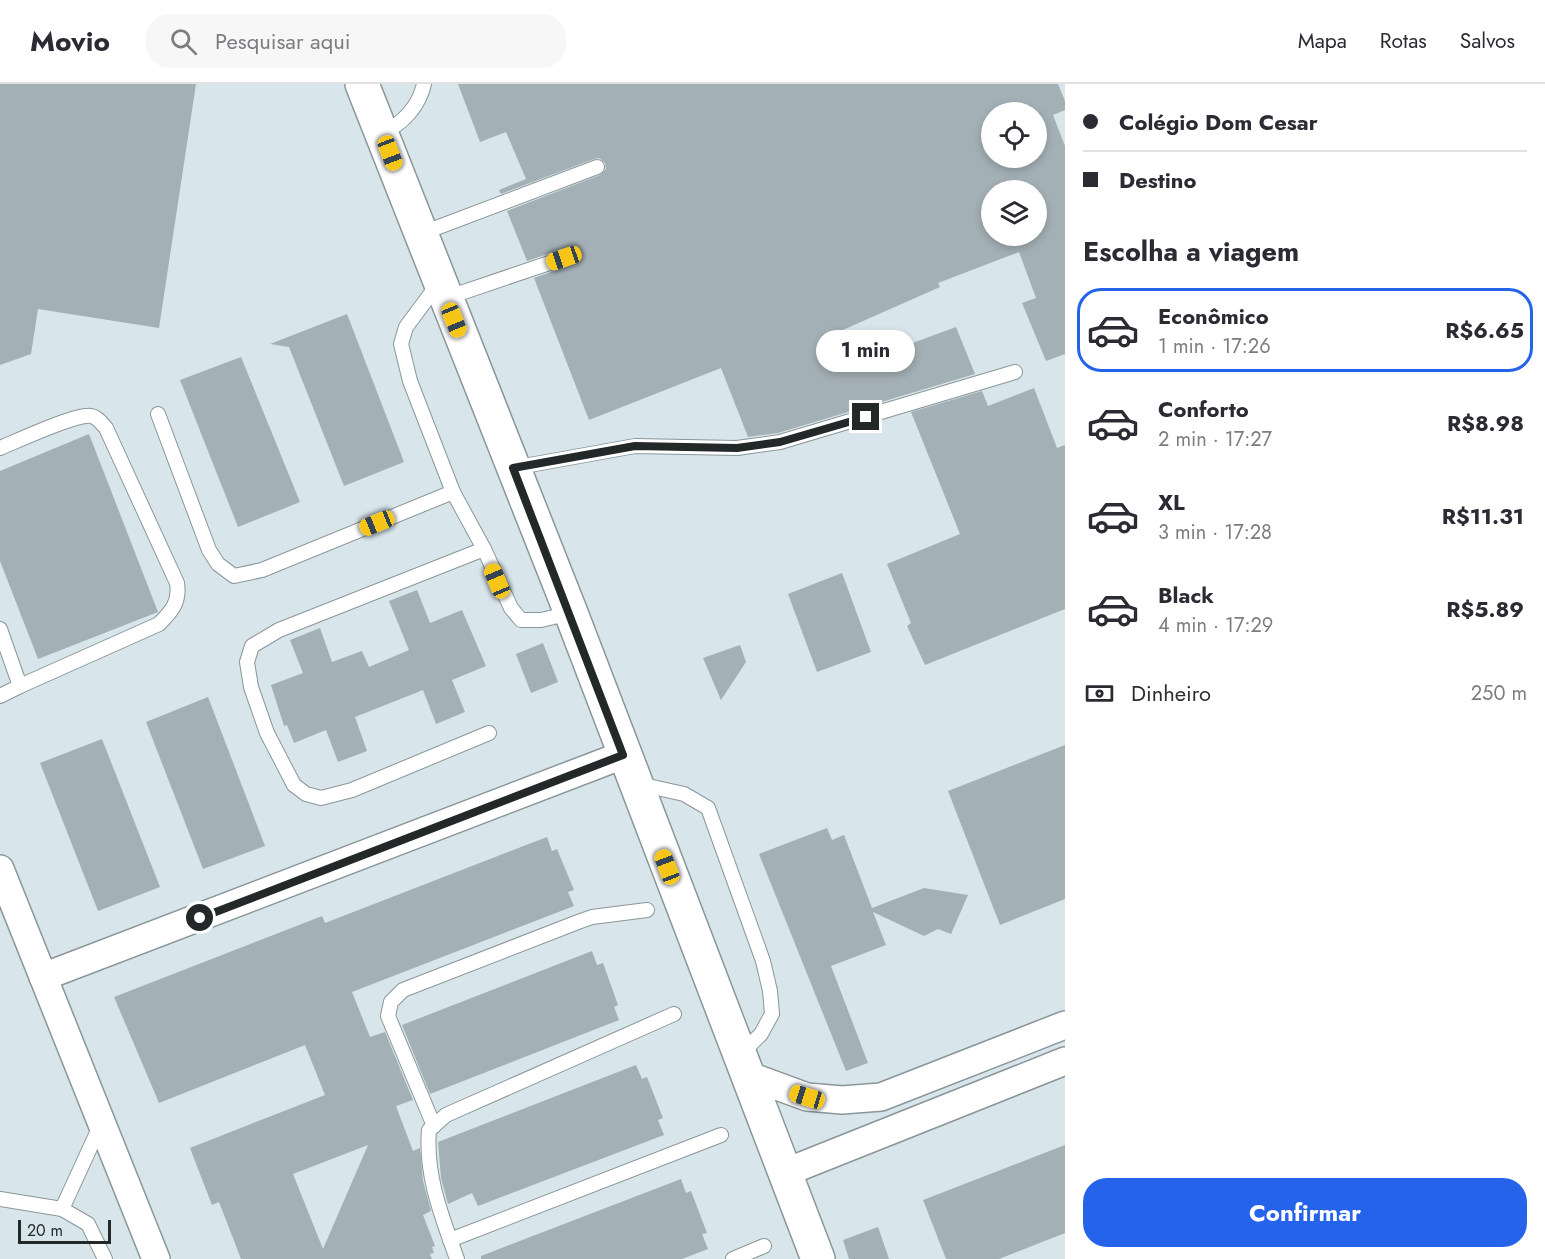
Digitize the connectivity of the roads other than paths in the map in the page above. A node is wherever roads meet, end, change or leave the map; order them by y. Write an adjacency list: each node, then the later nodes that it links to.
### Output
1 (362, 84): 3 (street)
2 (424, 84): 3 (lane)
3 (382, 133): 5 (street)
4 (597, 167): 5 (lane)
5 (420, 234): 7 (street)
6 (564, 258): 7 (lane)
7 (443, 290): 11 (street); 12 (lane)
8 (1015, 372): 11 (lane)
9 (158, 414): 12 (lane)
10 (0, 448): 16 (lane)
11 (513, 468): 14 (street)
12 (453, 492): 13 (lane)
13 (484, 549): 14 (lane); 18 (lane)
14 (571, 613): 19 (street)
15 (0, 629): 16 (lane)
16 (20, 686): 17 (lane)
17 (0, 696)
18 (489, 733)
19 (629, 769): 22 (street); 26 (street); 26 (lane)
20 (0, 872): 22 (street)
21 (647, 910): 28 (lane)
22 (43, 977): 27 (street)
23 (674, 1014): 28 (lane)
24 (1065, 1025): 26 (street)
25 (1065, 1061): 30 (street)
26 (743, 1066): 30 (street)
27 (102, 1122): 32 (lane); 36 (street)
28 (434, 1126): 33 (lane)
29 (721, 1135): 33 (lane)
30 (784, 1173): 39 (street)
31 (0, 1199): 32 (lane)
32 (62, 1209): 35 (lane)
33 (450, 1240): 37 (lane)
34 (764, 1246): 38 (lane)
35 (105, 1259)
36 (156, 1259)
37 (457, 1259)
38 (733, 1259)
39 (818, 1259)

